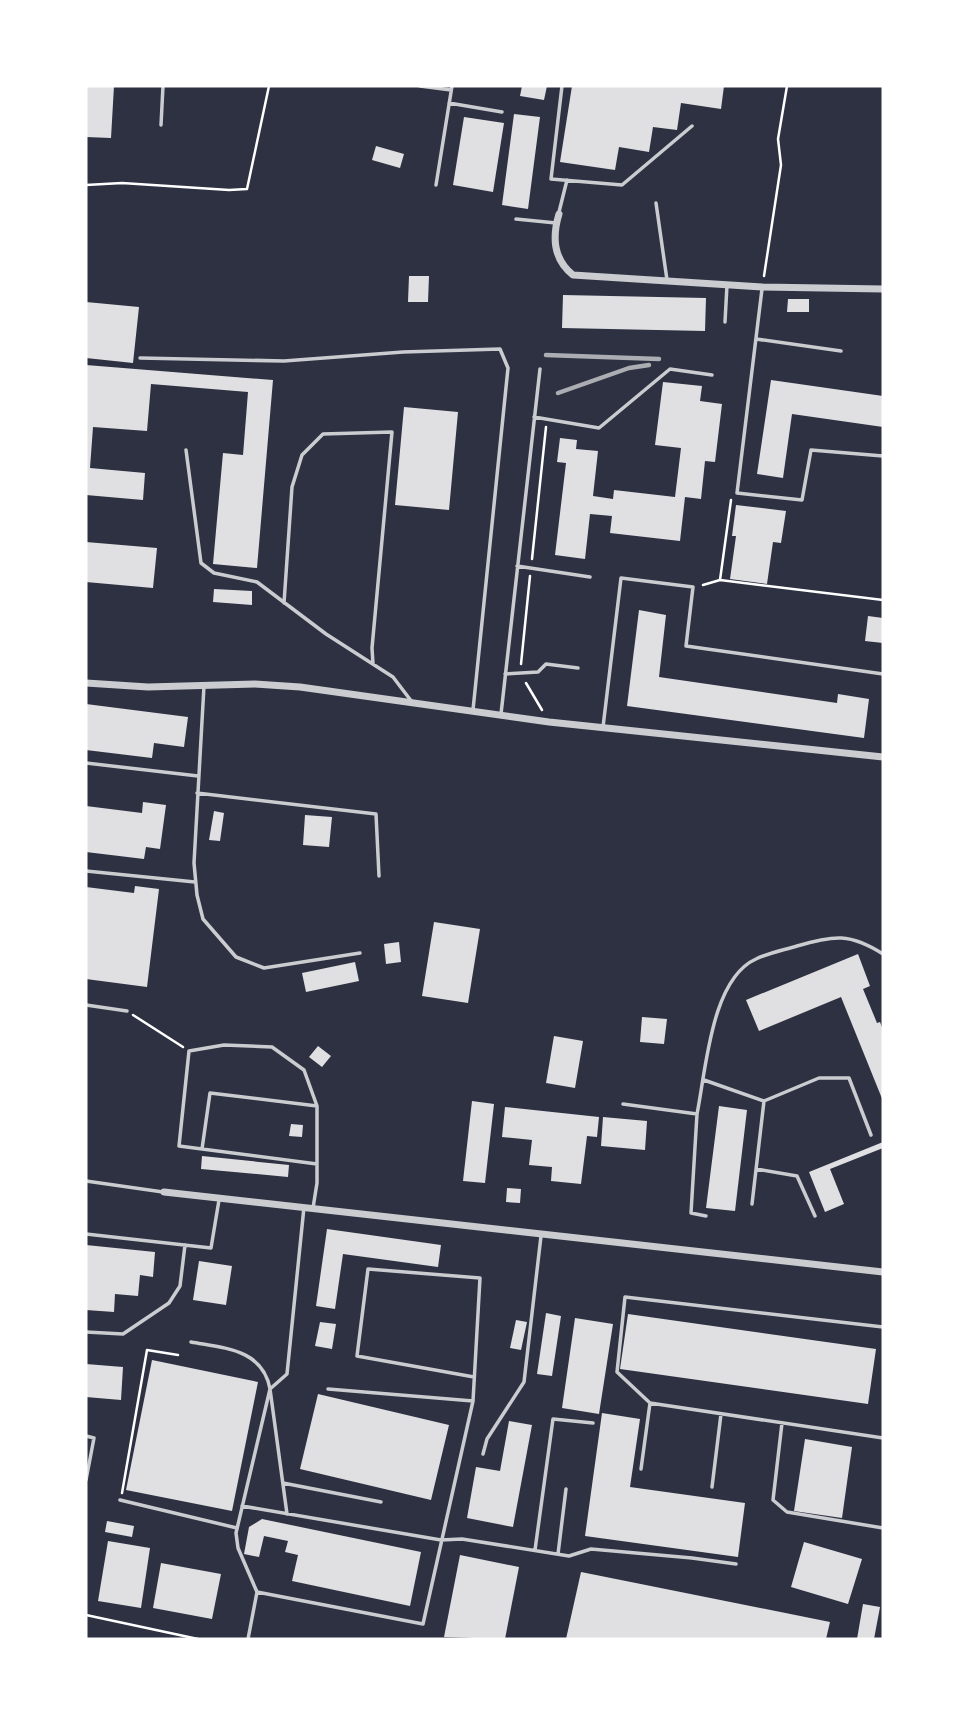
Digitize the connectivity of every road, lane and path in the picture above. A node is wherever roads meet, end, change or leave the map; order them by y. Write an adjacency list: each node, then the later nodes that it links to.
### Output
1 (163, 86): 9 (lane)
2 (269, 86): 13 (path)
3 (420, 86): 6 (lane)
4 (562, 86): 11 (lane)
5 (787, 86): 20 (path)
6 (452, 88): 7 (lane)
7 (449, 103): 8 (lane); 12 (lane)
8 (502, 112)
9 (161, 125)
10 (692, 126): 11 (lane)
11 (567, 180): 15 (lane)
12 (436, 185)
13 (86, 186)
14 (656, 202): 18 (lane)
15 (559, 214): 17 (street)
16 (516, 219): 17 (lane)
17 (556, 222): 18 (street)
18 (667, 282): 19 (street)
19 (727, 285): 20 (street); 22 (lane)
20 (762, 287): 21 (street); 23 (lane)
21 (883, 289)
22 (725, 322)
23 (756, 339): 24 (lane); 31 (lane)
24 (841, 351)
25 (140, 358): 45 (lane)
26 (540, 369): 28 (lane)
27 (712, 375): 28 (lane)
28 (534, 417): 32 (lane)
29 (186, 450): 37 (lane)
30 (883, 456): 31 (lane)
31 (737, 493): 34 (path)
32 (517, 566): 33 (lane); 40 (lane)
33 (590, 577)
34 (720, 580): 35 (path); 36 (path)
35 (693, 587): 41 (lane); 47 (lane)
36 (883, 600)
37 (284, 603): 38 (lane); 38 (lane)
38 (373, 664): 44 (lane)
39 (578, 668): 40 (lane)
40 (505, 674): 46 (lane)
41 (883, 674)
42 (86, 683): 43 (street)
43 (204, 684): 44 (street); 50 (lane)
44 (413, 703): 45 (street)
45 (472, 712): 46 (street)
46 (501, 716): 47 (street)
47 (603, 728): 48 (street)
48 (883, 757)
49 (86, 764): 50 (lane)
50 (198, 776): 51 (lane)
51 (197, 793): 53 (lane); 54 (lane)
52 (86, 871): 54 (lane)
53 (379, 876)
54 (196, 883): 55 (lane)
55 (360, 953)
56 (883, 954): 60 (lane)
57 (86, 1005): 58 (lane)
58 (127, 1011): 59 (path)
59 (189, 1051): 63 (lane); 66 (lane)
60 (704, 1080): 61 (lane); 64 (lane)
61 (764, 1101): 65 (lane); 68 (lane)
62 (623, 1104): 64 (lane)
63 (317, 1106): 66 (lane); 67 (lane)
64 (697, 1114): 75 (lane)
65 (871, 1135)
66 (202, 1149): 67 (lane)
67 (317, 1164): 74 (lane)
68 (756, 1169): 72 (lane); 76 (lane)
69 (86, 1181): 70 (lane)
70 (164, 1192): 71 (street)
71 (220, 1198): 73 (street); 79 (lane)
72 (752, 1205)
73 (304, 1207): 74 (street); 86 (lane)
74 (313, 1208): 78 (street)
75 (706, 1216)
76 (815, 1216)
77 (86, 1234): 79 (lane)
78 (542, 1234): 80 (street); 95 (lane)
79 (185, 1245): 82 (lane)
80 (883, 1272)
81 (883, 1327): 89 (lane)
82 (86, 1332)
83 (191, 1342): 86 (lane)
84 (178, 1355): 101 (path)
85 (474, 1377): 85 (lane); 88 (lane)
86 (270, 1389): 98 (lane); 103 (lane)
87 (328, 1389): 88 (lane)
88 (473, 1401): 107 (lane)
89 (650, 1403): 90 (lane); 96 (lane)
90 (721, 1413): 91 (lane); 99 (lane)
91 (782, 1422): 94 (lane); 106 (lane)
92 (593, 1423): 108 (lane)
93 (86, 1436): 97 (lane)
94 (883, 1438)
95 (483, 1454)
96 (641, 1469)
97 (86, 1480)
98 (283, 1483): 102 (lane); 104 (lane)
99 (712, 1487)
100 (566, 1489): 109 (lane)
101 (120, 1500): 105 (lane)
102 (381, 1503)
103 (242, 1506): 104 (lane); 105 (lane)
104 (287, 1514): 107 (lane)
105 (237, 1528): 111 (lane)
106 (883, 1528)
107 (441, 1541): 108 (lane); 111 (lane)
108 (535, 1551): 109 (lane)
109 (558, 1554): 110 (lane)
110 (736, 1564)
111 (257, 1592): 114 (lane)
112 (86, 1615): 113 (path)
113 (198, 1639)
114 (248, 1639)

